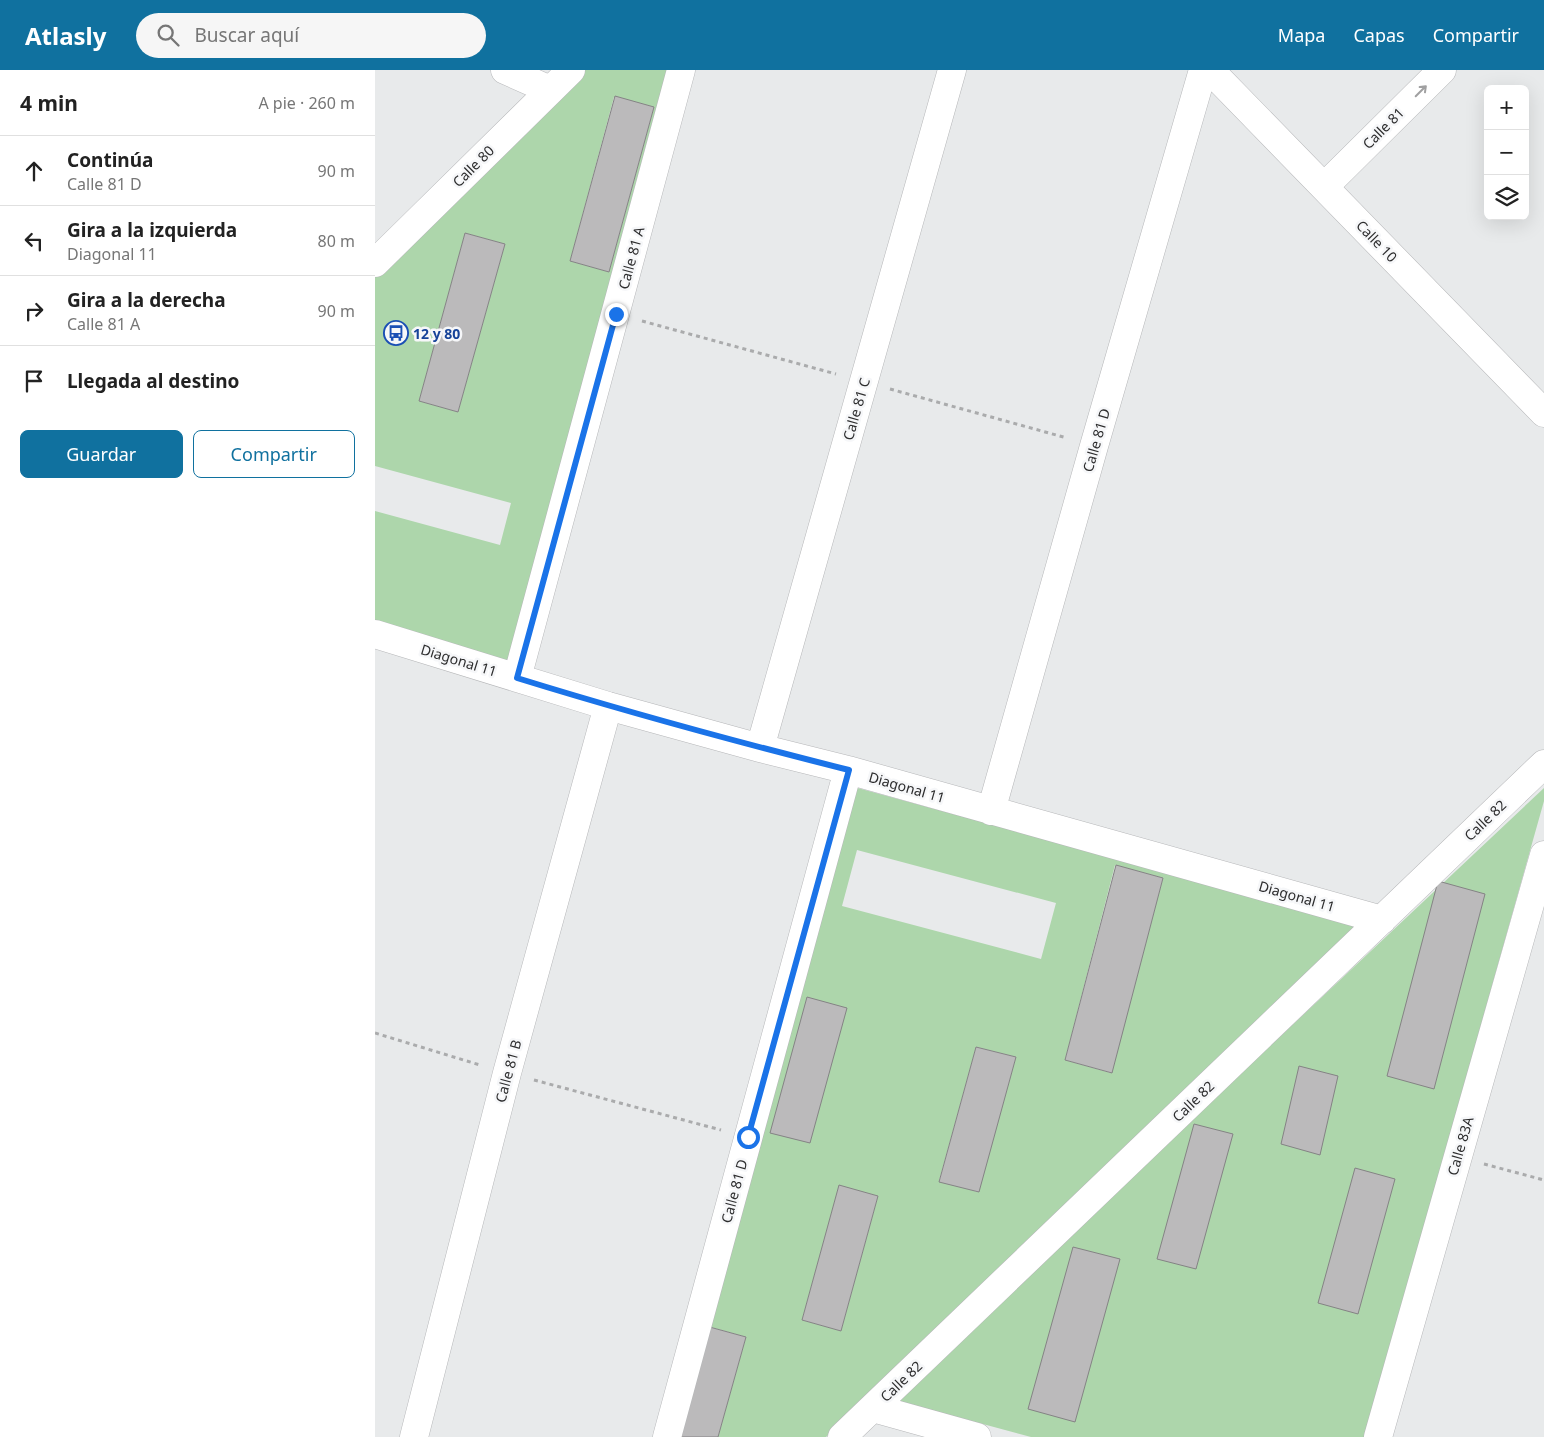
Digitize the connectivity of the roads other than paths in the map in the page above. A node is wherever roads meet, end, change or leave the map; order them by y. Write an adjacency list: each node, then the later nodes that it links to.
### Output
1 (505, 70): 8 (street)
2 (571, 70): 8 (street, Calle 80)
3 (681, 70): 13 (street, Calle 81 A)
4 (952, 70): 15 (street, Calle 81 C)
5 (1203, 70): 18 (street, Calle 81 D)
6 (1210, 70): 9 (street, Calle 10)
7 (1442, 70): 9 (street, Calle 81, one-way to 7)
8 (550, 90): 10 (street, Calle 80)
9 (1324, 187): 11 (street, Calle 10)
10 (375, 262)
11 (1544, 413)
12 (375, 634): 13 (street, Diagonal 11)
13 (517, 678): 14 (street, Diagonal 11)
14 (608, 706): 15 (street, Diagonal 11); 23 (street, Calle 81 B)
15 (761, 748): 17 (street, Diagonal 11)
16 (1544, 764): 20 (street, Calle 82)
17 (849, 770): 18 (street, Diagonal 11); 24 (street, Calle 81 D)
18 (991, 810): 20 (street, Diagonal 11)
19 (1544, 855): 27 (street, Calle 83A)
20 (1382, 920): 21 (street, Calle 82)
21 (873, 1408): 22 (street); 25 (street, Calle 82)
22 (919, 1429): 26 (street)
23 (414, 1437)
24 (667, 1437)
25 (842, 1437)
26 (977, 1437)
27 (1378, 1437)

